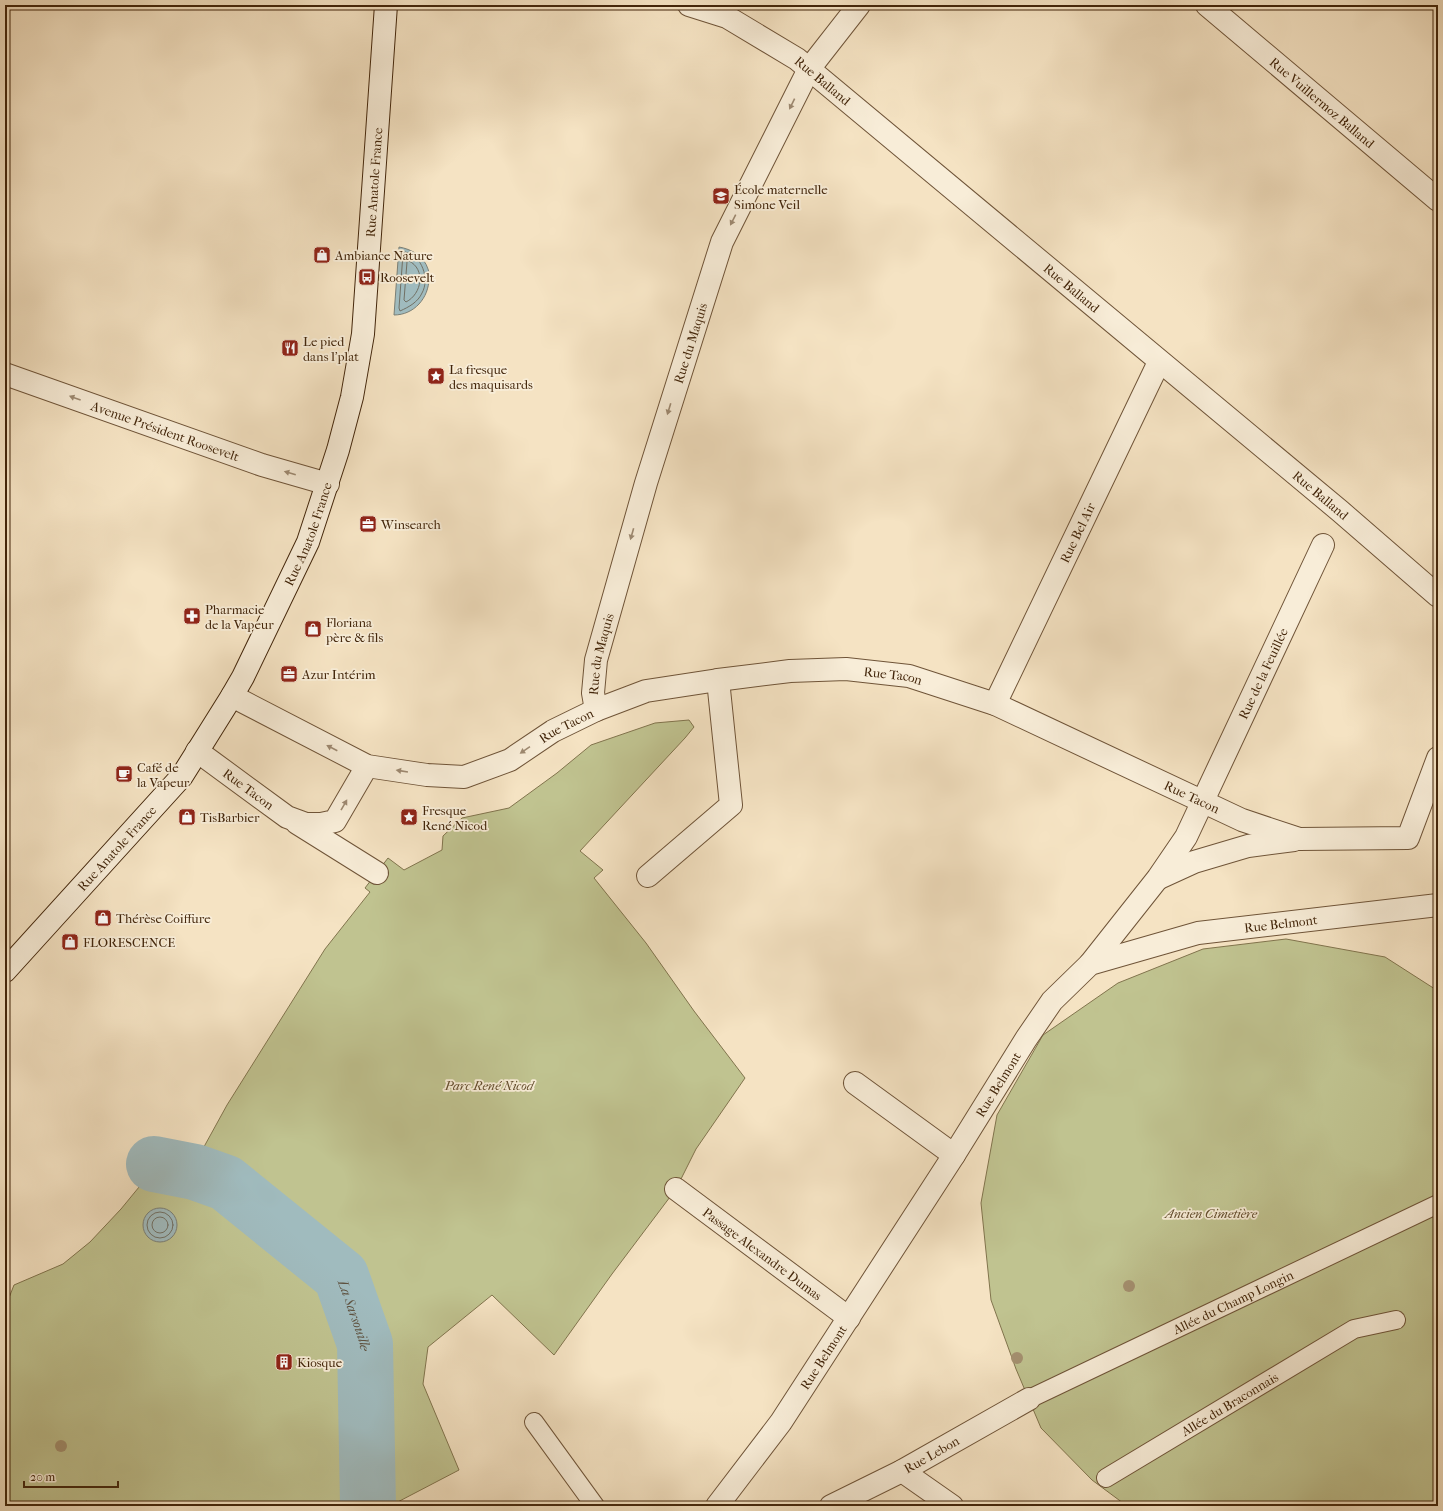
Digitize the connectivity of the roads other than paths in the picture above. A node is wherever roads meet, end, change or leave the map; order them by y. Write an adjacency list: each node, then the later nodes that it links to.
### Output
1 (386, 5): 9 (street, Rue Anatole France)
2 (689, 5): 5 (street, Rue Balland)
3 (859, 5): 5 (street, Rue du Maquis)
4 (1207, 5): 6 (street, Rue Vuillermoz Balland)
5 (810, 69): 7 (street, Rue Balland); 15 (street, Rue du Maquis, one-way to 15)
6 (1438, 200)
7 (1160, 362): 11 (street, Rue Balland); 14 (street, Rue Bel Air)
8 (5, 374): 9 (street, Avenue Président Roosevelt, one-way to 8)
9 (328, 484): 13 (street, Rue Anatole France)
10 (1323, 545): 19 (street, Rue de la Feuillée)
11 (1438, 596)
12 (718, 680): 14 (street, Rue Tacon); 15 (street, Rue Tacon); 23 (street)
13 (232, 696): 16 (street, Rue Anatole France); 18 (street, Rue Tacon, one-way to 13)
14 (995, 704): 19 (street, Rue Tacon)
15 (596, 710): 18 (street, Rue Tacon, one-way to 18)
16 (197, 751): 20 (street, Rue Tacon); 27 (street, Rue Anatole France)
17 (1438, 758): 21 (street, Rue Tacon)
18 (367, 766): 20 (street, Rue Tacon, one-way to 18)
19 (1203, 802): 21 (street, Rue Tacon); 24 (street, Rue de la Feuillée)
20 (287, 817): 22 (street)
21 (1299, 839): 24 (street)
22 (377, 873)
23 (648, 876)
24 (1158, 878): 26 (street, Rue de la Feuillée)
25 (1438, 904): 26 (street, Rue Belmont)
26 (1090, 964): 29 (street, Rue Belmont)
27 (5, 971)
28 (855, 1083): 29 (street)
29 (954, 1155): 32 (street, Rue Belmont)
30 (676, 1188): 32 (street, Passage Alexandre Dumas)
31 (1438, 1204): 34 (lane, Allée du Champ Longin)
32 (849, 1318): 39 (street, Rue Belmont)
33 (1396, 1320): 37 (lane, Allée du Braconnais)
34 (1029, 1399): 36 (street, Rue Lebon)
35 (534, 1422): 38 (lane)
36 (902, 1471): 40 (street, Rue Lebon); 41 (street)
37 (1106, 1478)
38 (595, 1506)
39 (717, 1506)
40 (831, 1506)
41 (952, 1506)

